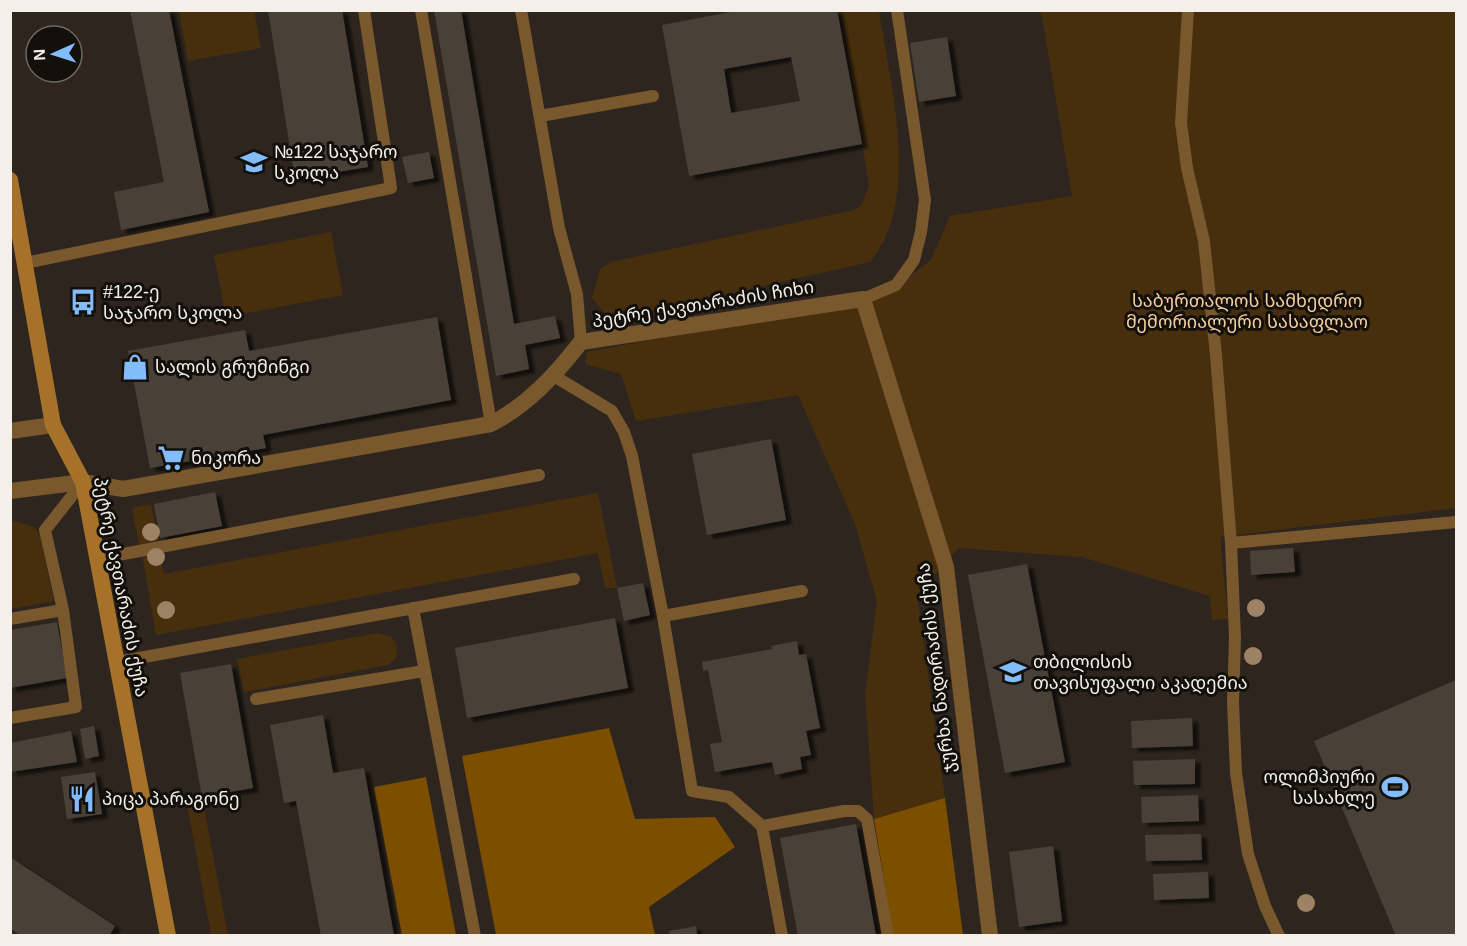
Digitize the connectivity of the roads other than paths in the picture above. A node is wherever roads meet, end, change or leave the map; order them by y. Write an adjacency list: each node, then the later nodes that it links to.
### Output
1 (364, 10): 9 (lane)
2 (421, 10): 13 (lane)
3 (521, 10): 7 (lane)
4 (897, 10): 10 (lane)
5 (1188, 10): 20 (lane)
6 (653, 96): 7 (lane)
7 (540, 116): 11 (lane)
8 (10, 180): 9 (main road, პეტრე ქავთარაძის ქუჩა)
9 (25, 263): 14 (main road, პეტრე ქავთარაძის ქუჩა)
10 (863, 299): 11 (street, პეტრე ქავთარაძის ჩიხი); 37 (street, ჯურხა ნადირაძის ქუჩა)
11 (582, 342): 12 (street, პეტრე ქავთარაძის ჩიხი)
12 (554, 375): 13 (street, პეტრე ქავთარაძის ჩიხი); 26 (lane)
13 (491, 424): 17 (street, პეტრე ქავთარაძის ჩიხი)
14 (53, 425): 15 (street); 17 (main road, პეტრე ქავთარაძის ქუჩა)
15 (10, 431)
16 (538, 475): 21 (lane)
17 (83, 482): 18 (street, პეტრე ქავთარაძის ჩიხი); 21 (main road, პეტრე ქავთარაძის ქუჩა); 25 (lane)
18 (10, 491)
19 (1456, 522): 20 (lane)
20 (1231, 543): 38 (lane)
21 (97, 559): 28 (main road, პეტრე ქავთარაძის ქუჩა)
22 (574, 579): 24 (lane)
23 (802, 591): 26 (lane)
24 (413, 608): 28 (lane); 29 (lane)
25 (63, 610): 27 (lane); 31 (lane)
26 (663, 616): 32 (lane)
27 (10, 620)
28 (117, 662): 33 (main road, პეტრე ქავთარაძის ქუჩა)
29 (424, 671): 30 (lane); 34 (lane)
30 (256, 699)
31 (10, 718)
32 (762, 826): 35 (lane); 36 (lane)
33 (168, 936)
34 (475, 936)
35 (782, 936)
36 (888, 936)
37 (990, 936)
38 (1279, 936)

